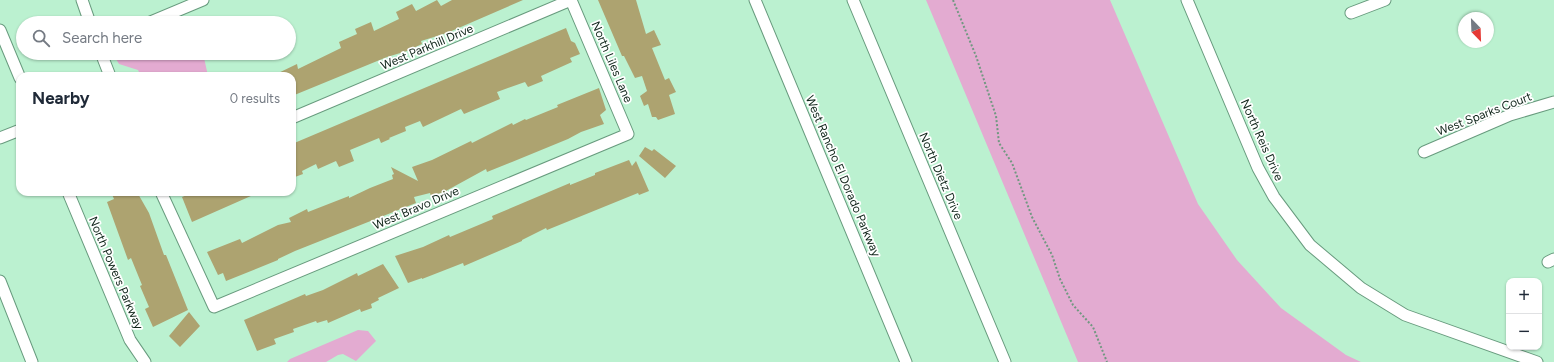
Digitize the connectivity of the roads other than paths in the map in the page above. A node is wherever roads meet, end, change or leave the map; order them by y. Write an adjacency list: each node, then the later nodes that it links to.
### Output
1 (82, 0): 9 (street)
2 (204, 0): 10 (street)
3 (571, 0): 16 (street, West Parkhill Drive); 18 (street, North Liles Lane)
4 (755, 0): 26 (street, West Rancho El Dorado Parkway)
5 (853, 0): 27 (street, North Dietz Drive)
6 (1187, 0): 28 (street, North Reis Drive)
7 (1384, 0): 8 (street)
8 (1351, 13)
9 (88, 16)
10 (165, 16)
11 (0, 30): 13 (street)
12 (104, 60): 14 (street)
13 (18, 72)
14 (108, 72)
15 (1554, 102): 20 (street, West Sparks Court)
16 (296, 116)
17 (16, 132): 19 (street)
18 (628, 134): 22 (street, West Bravo Drive)
19 (0, 138)
20 (1424, 152)
21 (70, 196): 25 (street, North Powers Parkway)
22 (163, 196)
23 (0, 281): 24 (street)
24 (32, 362)
25 (145, 362)
26 (906, 362)
27 (1005, 362)
28 (1537, 362)

